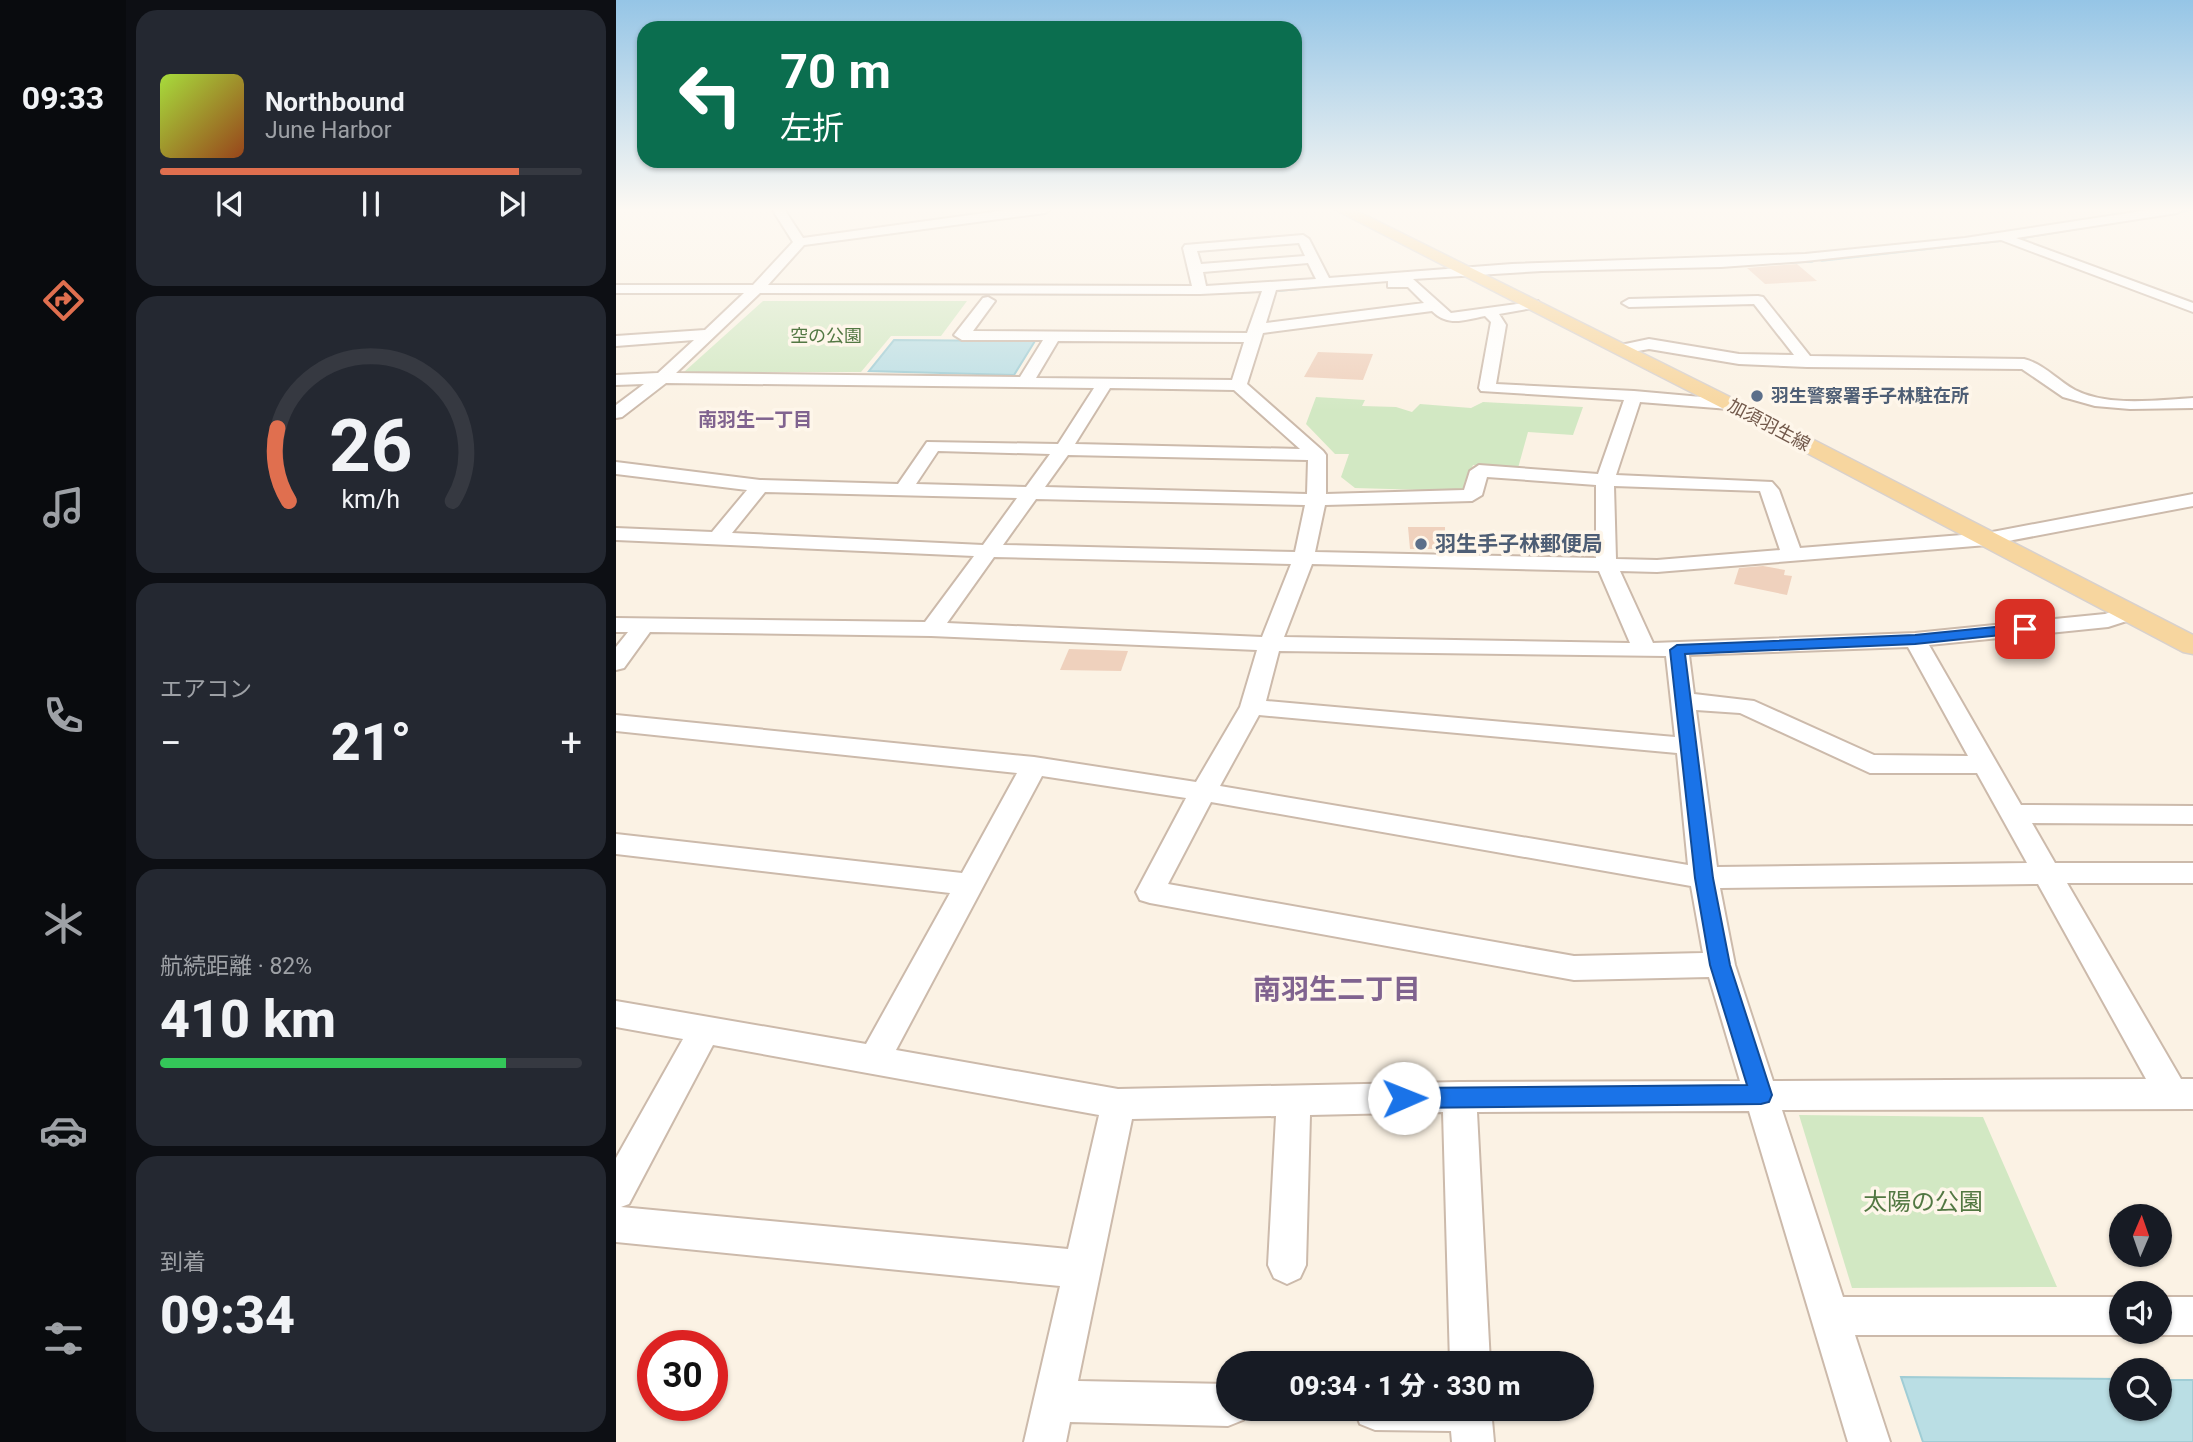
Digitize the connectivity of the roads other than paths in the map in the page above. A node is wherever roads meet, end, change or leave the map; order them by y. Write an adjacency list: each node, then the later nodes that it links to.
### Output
1 (768, 276): 10 (street)
2 (1197, 276): 9 (street)
3 (1322, 276): 7 (street)
4 (1405, 276): 7 (street)
5 (1479, 276): 15 (main road, 加須羽生線)
6 (2108, 276): 17 (street)
7 (1325, 283): 11 (street)
8 (616, 289): 10 (street)
9 (1200, 290): 10 (street); 11 (street)
10 (754, 291): 11 (street); 12 (street); 19 (street)
11 (1270, 291): 16 (street); 20 (street)
12 (616, 295)
13 (988, 301): 21 (street)
14 (1629, 303): 24 (street)
15 (1533, 304): 18 (street); 23 (main road, 加須羽生線)
16 (1435, 306): 18 (street); 20 (street)
17 (2193, 308)
18 (1489, 312): 30 (street)
19 (708, 334): 22 (street); 25 (street)
20 (1256, 334): 21 (street); 29 (street)
21 (1053, 336): 27 (street)
22 (616, 341)
23 (1621, 349): 24 (street); 32 (main road, 加須羽生線)
24 (1807, 362): 31 (street)
25 (662, 378): 26 (street); 27 (street); 33 (street)
26 (616, 380)
27 (1025, 383): 28 (street)
28 (1105, 384): 29 (street); 34 (street)
29 (1238, 385): 35 (street)
30 (1634, 396): 32 (street); 37 (street)
31 (2193, 403)
32 (1729, 404): 45 (main road, 加須羽生線)
33 (616, 413)
34 (1064, 448): 35 (street); 39 (street); 40 (street)
35 (1317, 455): 41 (street)
36 (616, 468): 38 (street)
37 (1605, 480): 41 (street); 47 (street); 49 (street)
38 (760, 486): 39 (street); 44 (street)
39 (902, 491): 40 (street)
40 (1029, 494): 41 (street); 46 (street)
41 (1316, 500): 48 (street)
42 (2193, 500): 45 (street)
43 (616, 534): 44 (street)
44 (717, 539): 46 (street)
45 (1987, 539): 47 (street); 50 (main road, 加須羽生線)
46 (989, 551): 48 (street); 53 (street)
47 (1792, 555): 49 (street)
48 (1304, 558): 49 (street); 55 (street)
49 (1606, 565): 57 (street)
50 (2128, 613): 54 (street); 56 (main road, 加須羽生線)
51 (616, 625): 52 (street)
52 (645, 625): 53 (street); 59 (street)
53 (931, 629): 55 (street)
54 (1915, 640): 58 (street); 64 (street)
55 (1270, 644): 57 (street); 61 (street)
56 (2193, 646)
57 (1645, 650): 58 (street)
58 (1677, 650): 60 (street)
59 (616, 663)
60 (1683, 701): 63 (street); 64 (street)
61 (1252, 707): 63 (street); 66 (street)
62 (616, 723): 65 (street)
63 (1688, 746): 72 (street)
64 (1986, 765): 67 (street)
65 (1034, 766): 66 (street); 73 (street)
66 (1203, 792): 72 (street); 74 (street)
67 (2013, 814): 68 (street); 70 (street)
68 (2193, 815)
69 (616, 844): 73 (street)
70 (2047, 873): 71 (street); 72 (street); 78 (street)
71 (2193, 873)
72 (1704, 878): 74 (street)
73 (968, 884): 77 (street)
74 (1720, 965): 79 (street)
75 (616, 1014): 76 (street)
76 (705, 1030): 77 (street); 83 (street)
77 (874, 1060): 82 (street)
78 (2182, 1094): 79 (street)
79 (1761, 1095): 80 (street); 87 (street)
80 (1459, 1097): 81 (street); 91 (street)
81 (1294, 1100): 82 (street); 85 (street)
82 (1118, 1104): 86 (street)
83 (616, 1192)
84 (616, 1224): 86 (street)
85 (1287, 1265)
86 (1082, 1269): 92 (street)
87 (1830, 1316): 88 (street); 95 (street)
88 (2109, 1316)
89 (2172, 1316): 90 (street)
90 (2193, 1316)
91 (1469, 1351)
92 (1054, 1401): 93 (street); 94 (street)
93 (1216, 1405)
94 (1045, 1442)
95 (1869, 1442)

